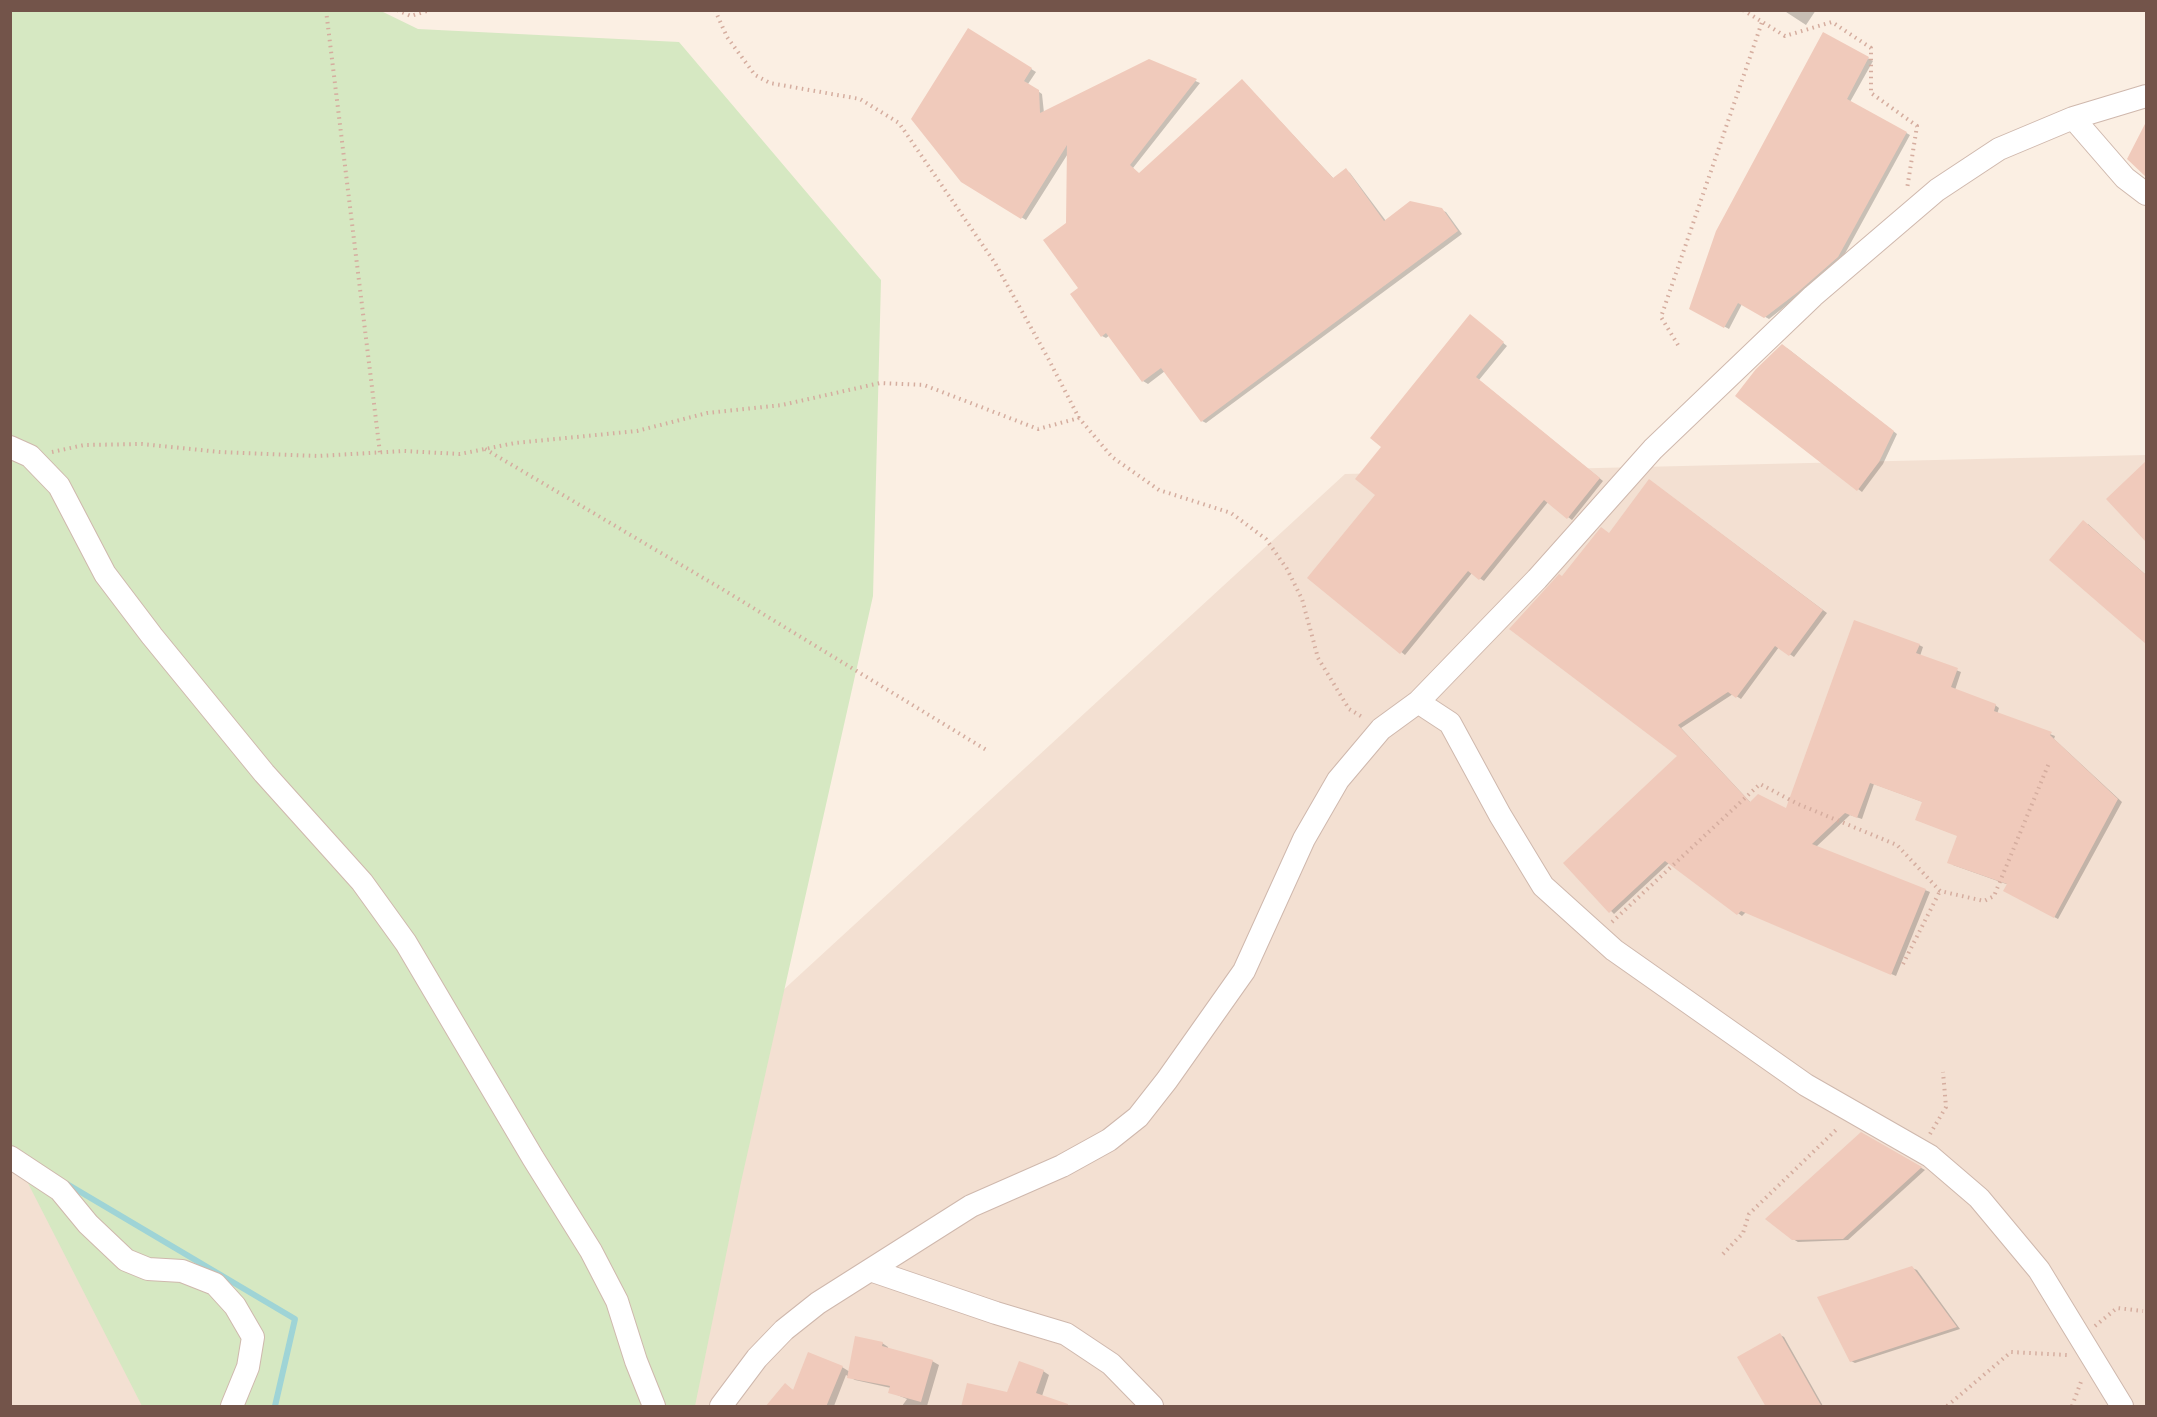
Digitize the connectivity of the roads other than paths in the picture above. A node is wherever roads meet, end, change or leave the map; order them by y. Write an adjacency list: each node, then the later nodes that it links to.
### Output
1 (2146, 96): 2 (street)
2 (2073, 118): 3 (street); 5 (street)
3 (2146, 194)
4 (20, 452): 9 (street)
5 (1418, 702): 7 (street); 12 (street)
6 (10, 1157): 8 (street)
7 (870, 1270): 10 (street); 11 (street)
8 (232, 1407)
9 (654, 1407)
10 (722, 1407)
11 (1152, 1407)
12 (2122, 1407)

